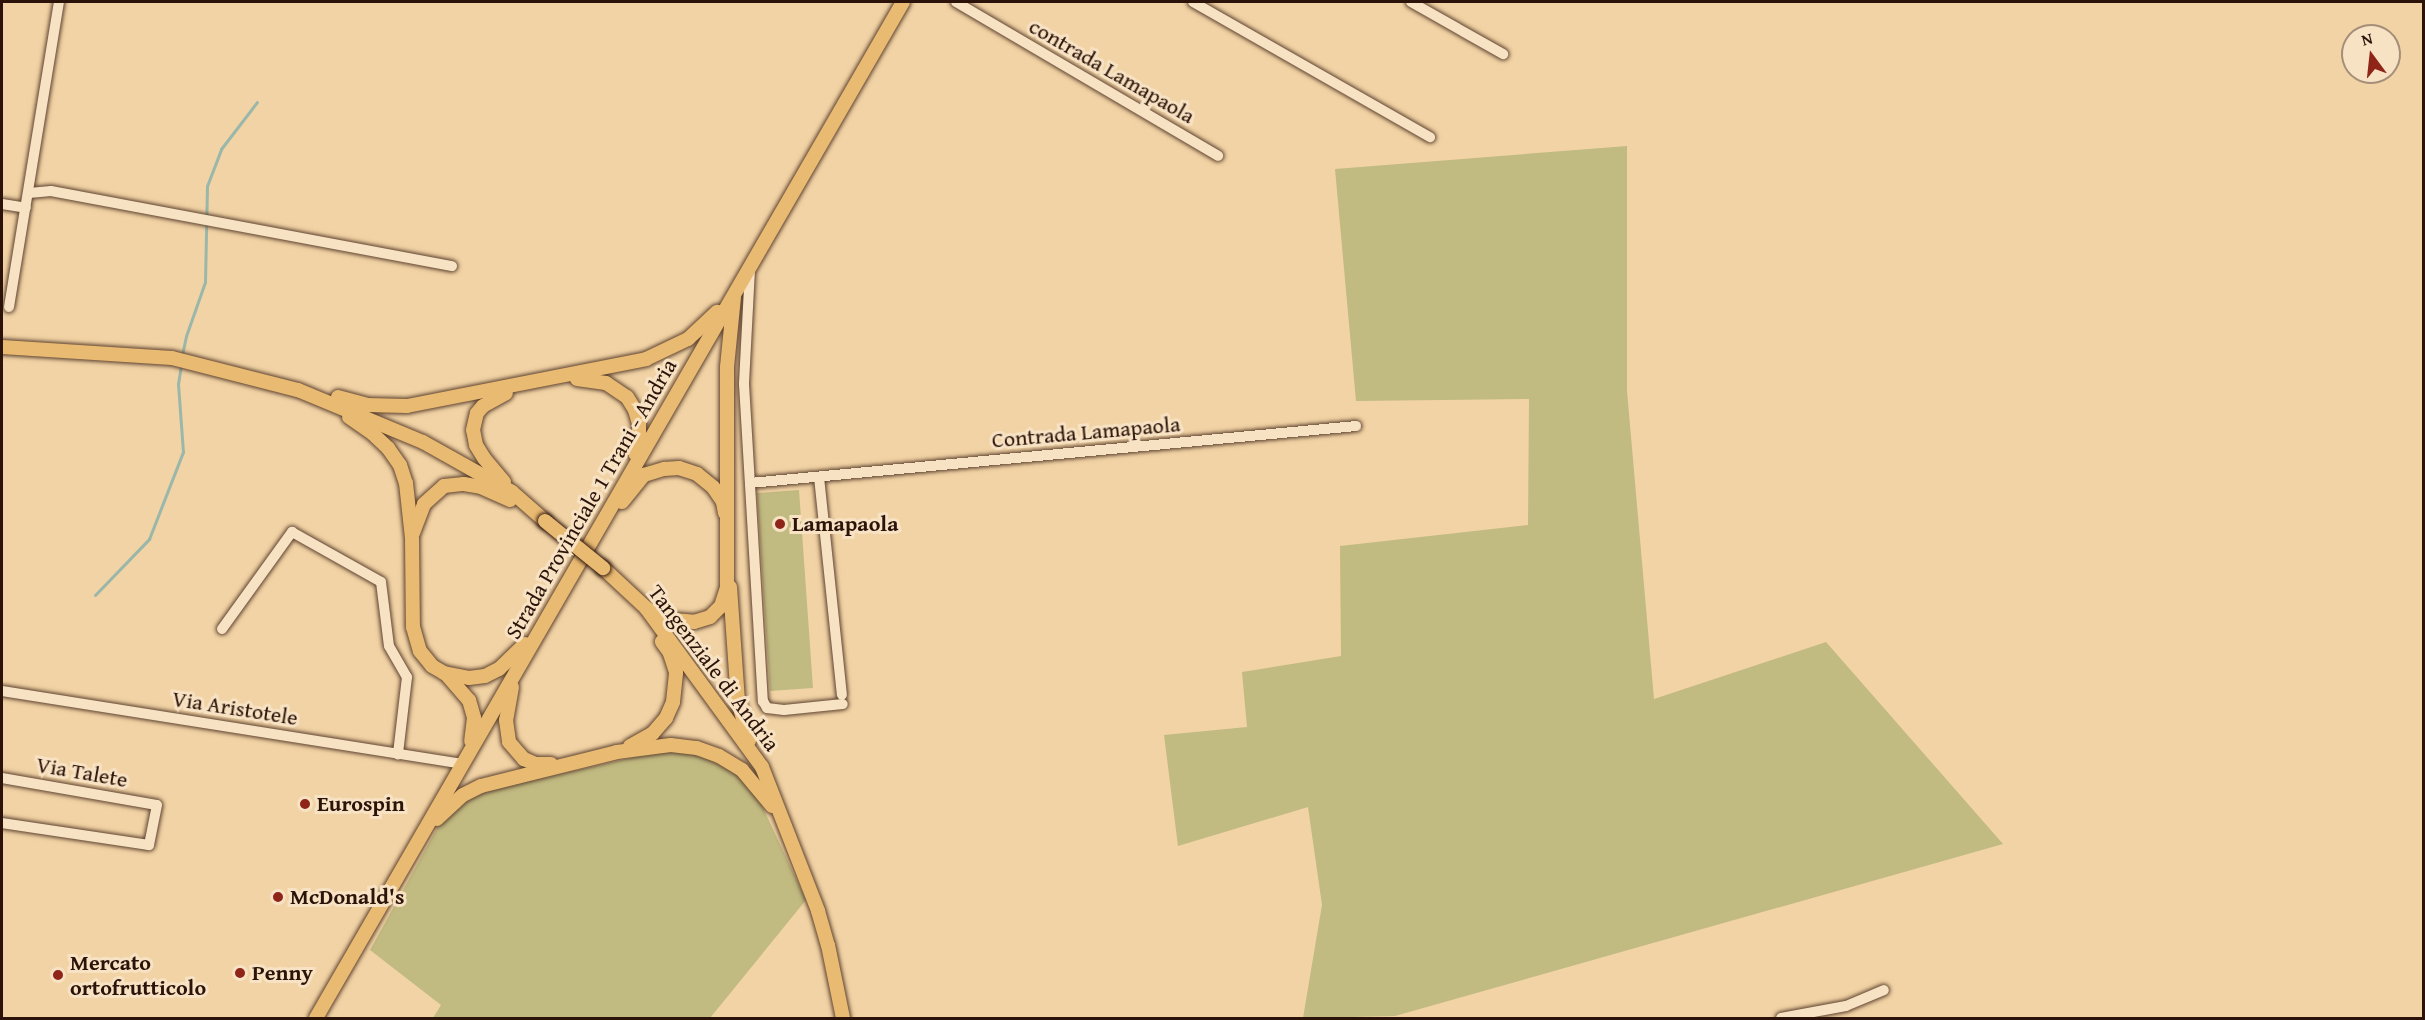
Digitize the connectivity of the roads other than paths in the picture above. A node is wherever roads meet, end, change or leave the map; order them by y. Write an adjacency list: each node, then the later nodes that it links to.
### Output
1 (59, 2): 9 (street)
2 (903, 2): 12 (main road, Strada Provinciale 1 Trani - Andria)
3 (956, 2): 8 (street, contrada Lamapaola)
4 (1193, 2): 7 (street)
5 (1411, 2): 6 (street)
6 (1503, 54)
7 (1431, 137)
8 (1218, 156)
9 (29, 193): 11 (street); 13 (street)
10 (2, 204): 11 (street)
11 (26, 208): 15 (street)
12 (751, 262): 14 (main road, Strada Provinciale 1 Trani - Andria); 24 (street)
13 (452, 266)
14 (732, 296): 17 (main road); 23 (main road, Strada Provinciale 1 Trani - Andria); 28 (main road)
15 (9, 307)
16 (2, 347): 19 (main road, Tangenziale di Andria)
17 (560, 378): 18 (main road); 23 (main road)
18 (524, 385): 19 (main road); 25 (main road)
19 (298, 390): 20 (main road, Tangenziale di Andria)
20 (316, 398): 25 (main road, Tangenziale di Andria); 29 (main road)
21 (1356, 426): 22 (street, Contrada Lamapaola)
22 (819, 477): 24 (street, Contrada Lamapaola); 24 (street)
23 (626, 480): 27 (main road, Strada Provinciale 1 Trani - Andria)
24 (750, 483)
25 (512, 492): 26 (main road, Tangenziale di Andria)
26 (539, 516): 29 (main road); 31 (main road, Tangenziale di Andria, bridge)
27 (599, 529): 28 (main road); 33 (main road, Strada Provinciale 1 Trani - Andria)
28 (728, 532): 30 (main road)
29 (412, 538): 35 (main road)
30 (728, 554): 32 (main road); 41 (main road)
31 (624, 586): 32 (main road, Tangenziale di Andria); 38 (main road)
32 (645, 608): 41 (main road, Tangenziale di Andria)
33 (551, 611): 35 (main road); 36 (main road, Strada Provinciale 1 Trani - Andria)
34 (222, 628): 39 (street)
35 (444, 673): 40 (main road)
36 (515, 673): 40 (main road, Strada Provinciale 1 Trani - Andria); 42 (main road)
37 (2, 691): 39 (street, Via Aristotele)
38 (617, 752): 42 (main road); 46 (main road)
39 (398, 754): 40 (street, Via Aristotele)
40 (466, 758): 45 (main road, Strada Provinciale 1 Trani - Andria)
41 (756, 758): 46 (main road, Tangenziale di Andria)
42 (565, 764): 45 (main road)
43 (2, 778): 44 (street, Via Talete)
44 (2, 823)
45 (424, 832): 48 (main road, Strada Provinciale 1 Trani - Andria)
46 (791, 839): 49 (main road, Tangenziale di Andria)
47 (1884, 990): 50 (street)
48 (316, 1018)
49 (843, 1018)
50 (1781, 1018)

